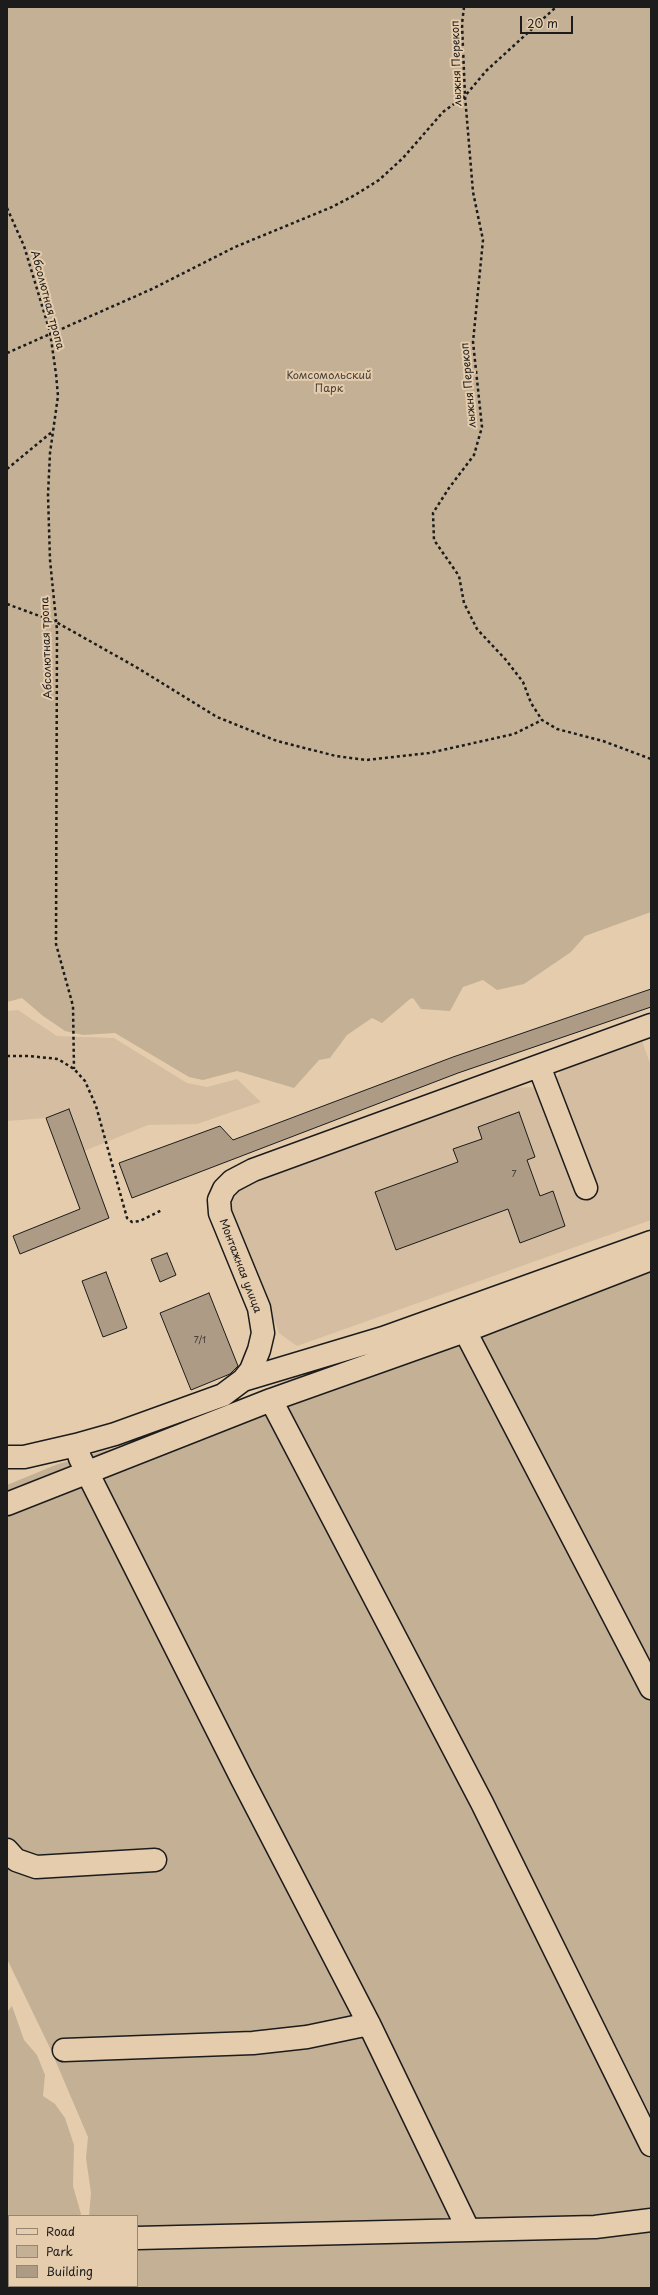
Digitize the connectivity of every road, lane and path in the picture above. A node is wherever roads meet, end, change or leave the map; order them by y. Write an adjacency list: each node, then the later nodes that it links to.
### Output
1 (464, 7): 3 (path, лыжня Перекоп)
2 (556, 7): 3 (path)
3 (465, 96): 5 (path); 11 (path, лыжня Перекоп)
4 (7, 208): 5 (path, Абсолютная тропа)
5 (50, 332): 6 (path); 7 (path, Абсолютная тропа)
6 (7, 353)
7 (53, 431): 8 (path); 10 (path, Абсолютная тропа)
8 (7, 469)
9 (7, 604): 10 (path)
10 (56, 622): 11 (path); 16 (path, Абсолютная тропа)
11 (542, 720): 12 (path, лыжня Перекоп)
12 (651, 759)
13 (651, 1025): 15 (street, Монтажная улица)
14 (7, 1056): 16 (path)
15 (539, 1066): 17 (street); 22 (street, Монтажная улица)
16 (74, 1069): 18 (path)
17 (586, 1188)
18 (162, 1210)
19 (651, 1242): 22 (street)
20 (651, 1259): 21 (street)
21 (466, 1332): 23 (street); 28 (street)
22 (243, 1380): 24 (street, Монтажная улица)
23 (271, 1400): 26 (street); 33 (street)
24 (76, 1445): 25 (street, Монтажная улица); 26 (street)
25 (7, 1457)
26 (88, 1471): 27 (street); 31 (street)
27 (7, 1504)
28 (651, 1688)
29 (7, 1850): 30 (street)
30 (155, 1860)
31 (369, 2024): 32 (street); 35 (street)
32 (64, 2050)
33 (651, 2145)
34 (651, 2220): 35 (street)
35 (468, 2229): 36 (street)
36 (138, 2238)

